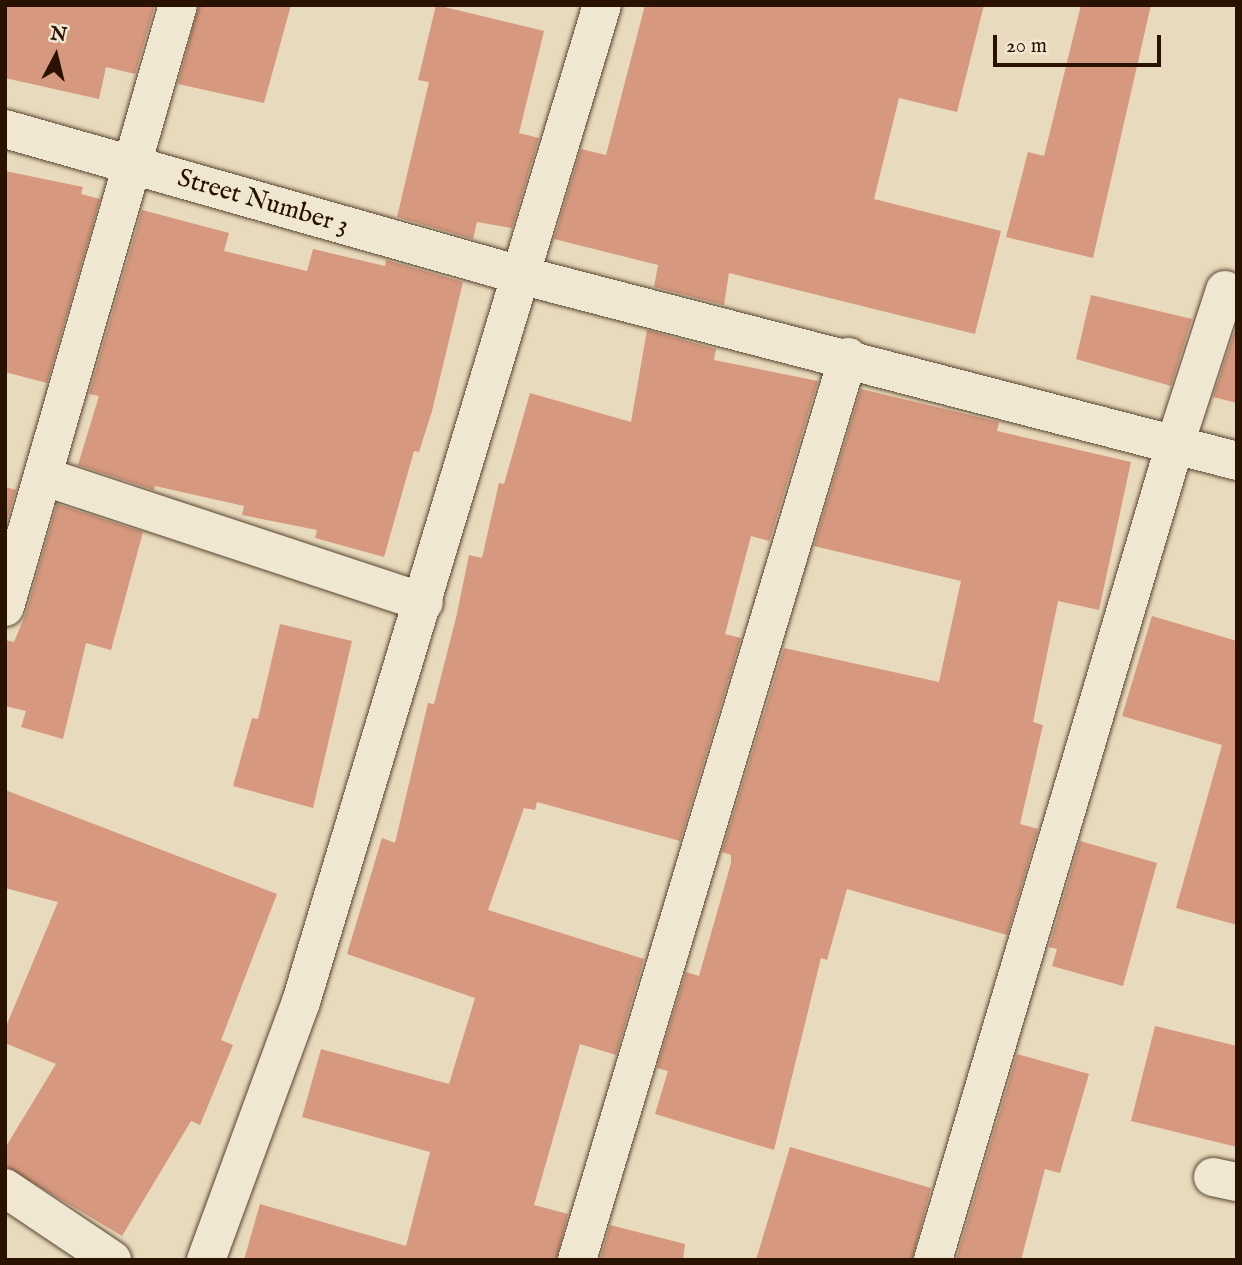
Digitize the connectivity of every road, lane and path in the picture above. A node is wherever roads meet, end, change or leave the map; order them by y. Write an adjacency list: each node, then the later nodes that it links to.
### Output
1 (178, 5): 4 (street)
2 (602, 5): 5 (street)
3 (5, 129): 4 (street, Street Number 3)
4 (134, 166): 5 (street, Street Number 3); 10 (street)
5 (520, 275): 7 (street, Street Number 3); 11 (street)
6 (1225, 290): 8 (street)
7 (848, 356): 8 (street, Street Number 3); 16 (street)
8 (1175, 444): 9 (street, Street Number 3); 17 (street)
9 (1237, 461)
10 (45, 477): 11 (street); 12 (street)
11 (424, 602): 15 (street)
12 (5, 607)
13 (5, 1188): 14 (street)
14 (112, 1260)
15 (206, 1260)
16 (577, 1260)
17 (933, 1260)

